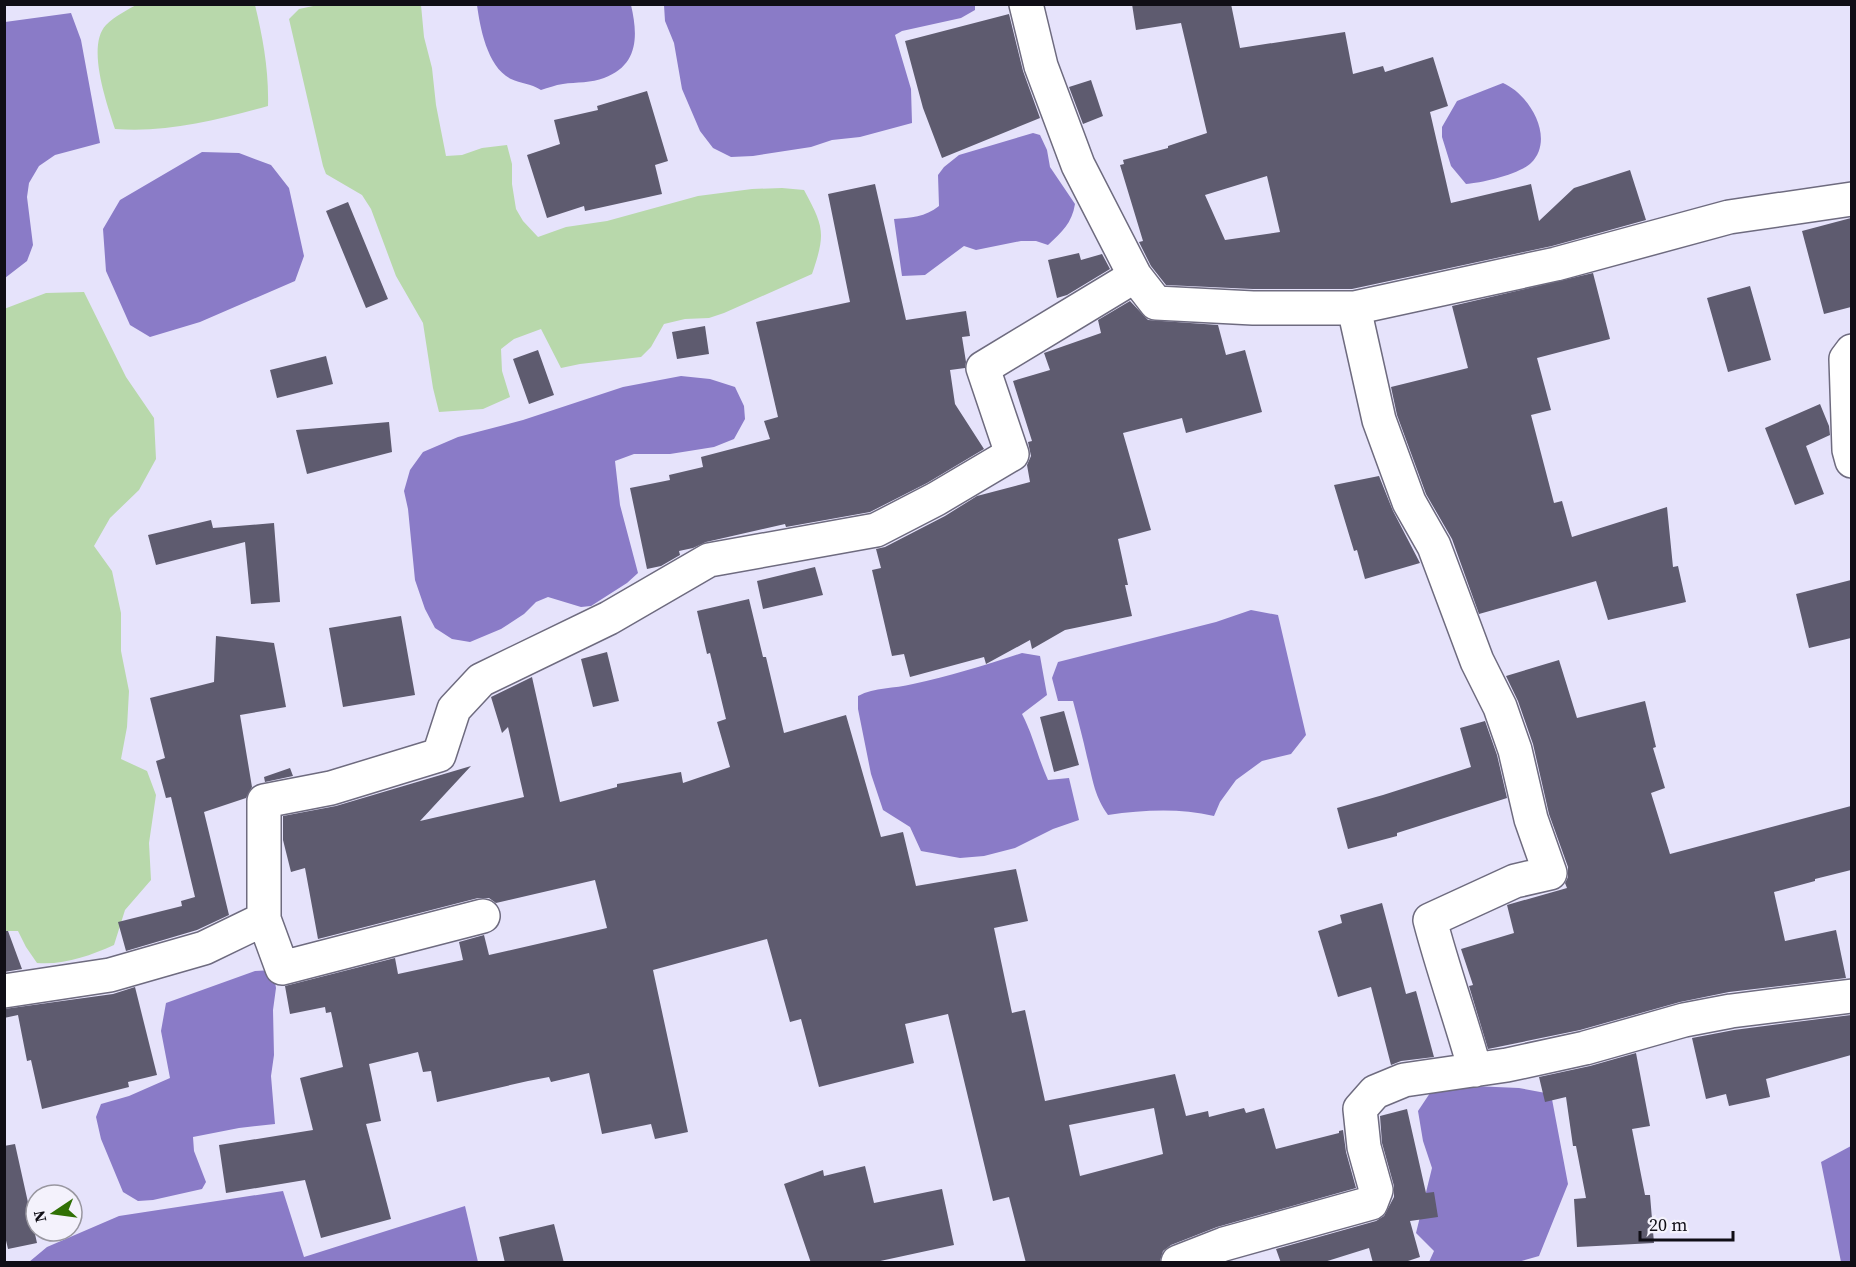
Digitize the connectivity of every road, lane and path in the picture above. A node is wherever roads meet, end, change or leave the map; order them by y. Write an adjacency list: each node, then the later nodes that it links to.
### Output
1 (1026, 4): 3 (street)
2 (1851, 199): 4 (street)
3 (1135, 276): 4 (street); 8 (street)
4 (1354, 308): 11 (street)
5 (1851, 351): 6 (street)
6 (1851, 461)
7 (483, 916): 8 (street)
8 (264, 919): 9 (street)
9 (4, 991)
10 (1851, 996): 11 (street)
11 (1475, 1070): 12 (street)
12 (1178, 1263)

